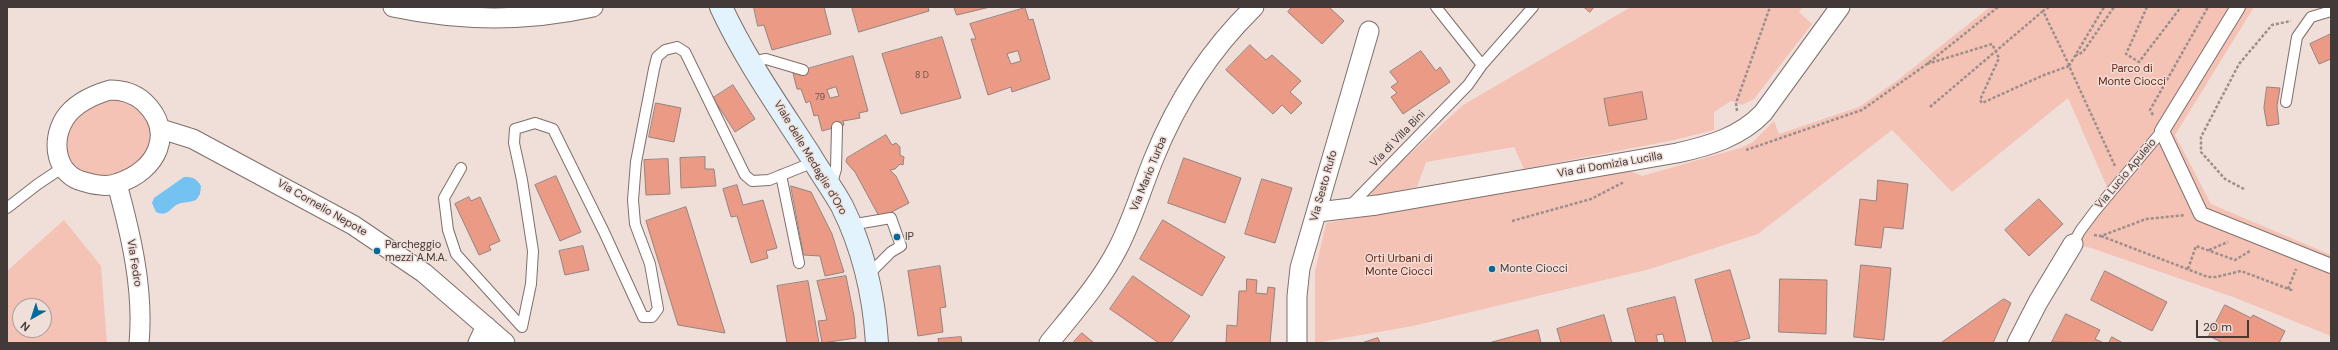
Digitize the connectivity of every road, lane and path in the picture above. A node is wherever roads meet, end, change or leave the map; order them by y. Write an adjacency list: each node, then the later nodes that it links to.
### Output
1 (393, 7): 19 (street)
2 (593, 7): 19 (street)
3 (721, 7): 24 (main road, Viale delle Medaglie d'Oro)
4 (1254, 7): 65 (street, Via Mario Turba)
5 (1436, 7): 26 (lane)
6 (1533, 7): 26 (lane, Via di Villa Bini)
7 (1770, 7): 34 (path)
8 (1840, 7): 34 (street, Via di Domizia Lucilla)
9 (1998, 7): 25 (path)
10 (2049, 7): 17 (path)
11 (2104, 7): 23 (path)
12 (2114, 7): 23 (path)
13 (2146, 7): 14 (path)
14 (2182, 7)
15 (2208, 7): 33 (path)
16 (2238, 7): 33 (street, Via Lucio Apuleio)
17 (2043, 11): 22 (path); 27 (path)
18 (2331, 11): 20 (lane)
19 (508, 12)
20 (2311, 17): 29 (lane); 44 (path)
21 (1369, 31): 47 (street, Via Sesto Rufo)
22 (1995, 51): 25 (path); 27 (path); 30 (path)
23 (2075, 56): 27 (path)
24 (751, 62): 28 (lane); 36 (main road, Viale delle Medaglie d'Oro)
25 (1927, 64): 35 (path)
26 (1482, 65): 46 (lane, Via di Villa Bini)
27 (2069, 66): 40 (path)
28 (803, 70)
29 (2286, 102)
30 (1930, 106)
31 (837, 127): 43 (lane)
32 (161, 129): 37 (street); 42 (street); 61 (street, Via Cornelio Nepote)
33 (2162, 131): 40 (lane, Via Lucio Apuleio); 48 (street)
34 (1740, 132): 46 (street, Via di Domizia Lucilla)
35 (1745, 150)
36 (814, 162): 39 (lane); 43 (main road, Viale delle Medaglie d'Oro)
37 (62, 168): 42 (street); 45 (lane)
38 (460, 168): 39 (lane)
39 (781, 175): 54 (lane)
40 (2123, 178): 52 (lane, Via Lucio Apuleio)
41 (1626, 180): 49 (path)
42 (117, 184): 62 (street, Via Fedro)
43 (831, 188): 50 (main road, Viale delle Medaglie d'Oro)
44 (2244, 189)
45 (7, 208)
46 (1346, 210): 47 (street, Via di Domizia Lucilla)
47 (1318, 212): 66 (street, Via Sesto Rufo)
48 (2200, 214): 51 (path); 56 (street)
49 (1512, 221)
50 (850, 225): 58 (main road, Viale delle Medaglie d'Oro); 58 (lane)
51 (2101, 236): 52 (path); 57 (path)
52 (2077, 238): 67 (street, Via Lucio Apuleio)
53 (2257, 253): 57 (path)
54 (799, 263)
55 (2290, 265): 59 (path)
56 (2331, 266)
57 (2188, 269): 59 (path)
58 (867, 276): 64 (main road, Viale delle Medaglie d'Oro)
59 (2288, 289): 60 (path)
60 (2294, 291)
61 (482, 335): 63 (street, Via Cornelio Nepote)
62 (139, 343)
63 (505, 343)
64 (877, 343)
65 (1049, 343)
66 (1297, 343)
67 (2017, 343)

